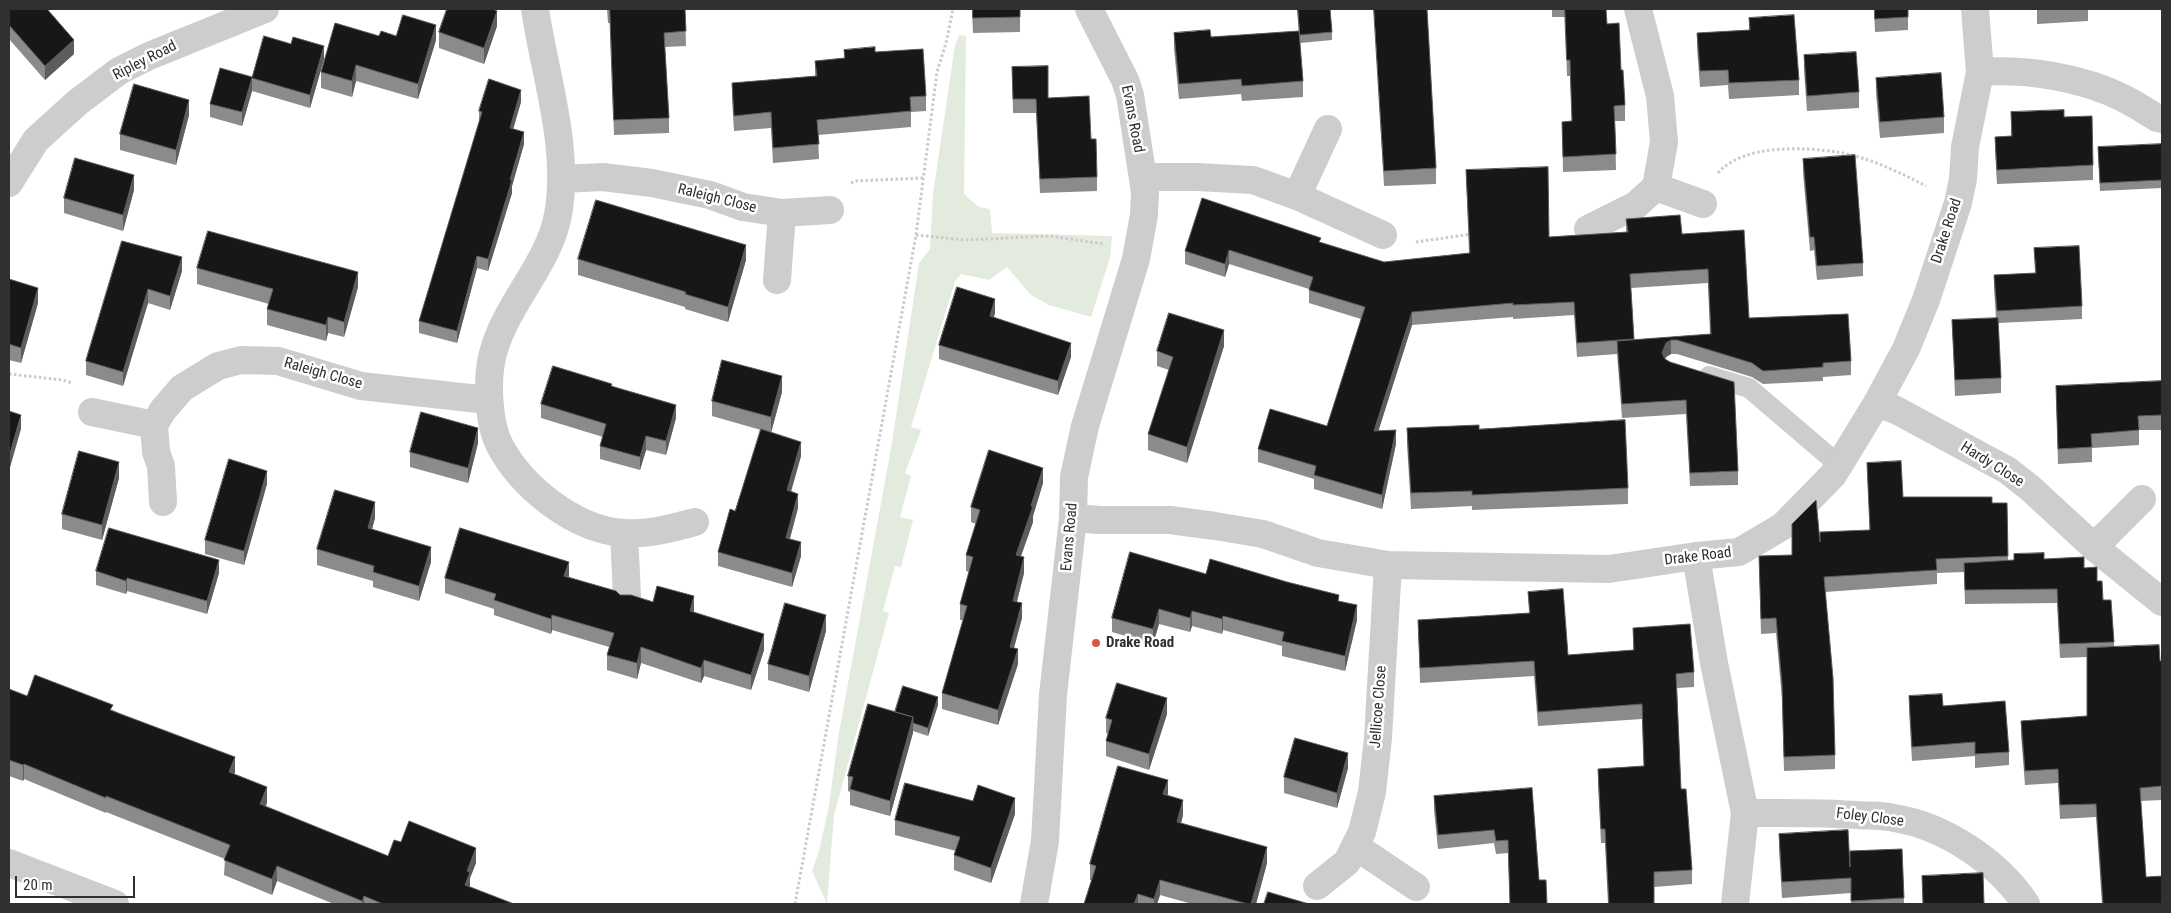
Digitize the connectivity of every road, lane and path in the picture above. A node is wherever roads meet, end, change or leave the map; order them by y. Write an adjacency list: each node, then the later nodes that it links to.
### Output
1 (261, 9): 10 (street, Ripley Road)
2 (535, 9): 13 (street)
3 (952, 9): 12 (path)
4 (1089, 9): 11 (street, Evans Road)
5 (1638, 9): 15 (street)
6 (1975, 9): 7 (street, Drake Road)
7 (1980, 72): 8 (street); 18 (street, Drake Road)
8 (2162, 119)
9 (1328, 129): 16 (street)
10 (17, 148): 14 (street, Ripley Road)
11 (1143, 177): 16 (street); 25 (street, Evans Road)
12 (923, 178): 19 (path); 23 (path)
13 (562, 179): 20 (street, Raleigh Close); 29 (street)
14 (9, 183)
15 (1656, 187): 17 (street); 21 (street)
16 (1297, 196): 24 (street)
17 (1698, 201): 18 (path)
18 (1958, 203): 30 (street, Drake Road)
19 (830, 210): 20 (street, Raleigh Close)
20 (782, 213): 26 (street)
21 (1588, 229)
22 (1482, 233): 24 (path)
23 (916, 235): 25 (path); 50 (path)
24 (1383, 235)
25 (1136, 259): 36 (street, Evans Road)
26 (777, 280)
27 (1693, 371): 33 (lane)
28 (9, 374): 31 (path)
29 (488, 400): 32 (street, Raleigh Close); 38 (street)
30 (1877, 403): 33 (street, Drake Road); 39 (street, Hardy Close)
31 (92, 412): 32 (street)
32 (154, 425): 35 (street)
33 (1839, 465): 40 (street, Drake Road)
34 (2142, 499): 39 (street)
35 (164, 502)
36 (1073, 518): 41 (street, Drake Road); 51 (street, Evans Road)
37 (695, 522): 38 (street)
38 (624, 533): 42 (street)
39 (2094, 547): 43 (street, Hardy Close)
40 (1696, 556): 41 (street, Drake Road); 44 (street)
41 (1388, 565): 45 (street, Jellicoe Close)
42 (627, 596)
43 (2162, 602)
44 (1745, 813): 52 (street); 53 (street, Foley Close)
45 (1356, 846): 47 (street, Jellicoe Close); 48 (street)
46 (9, 863): 49 (street)
47 (1317, 886)
48 (1416, 887)
49 (115, 904)
50 (795, 904)
51 (1034, 904)
52 (1735, 904)
53 (2026, 904)

